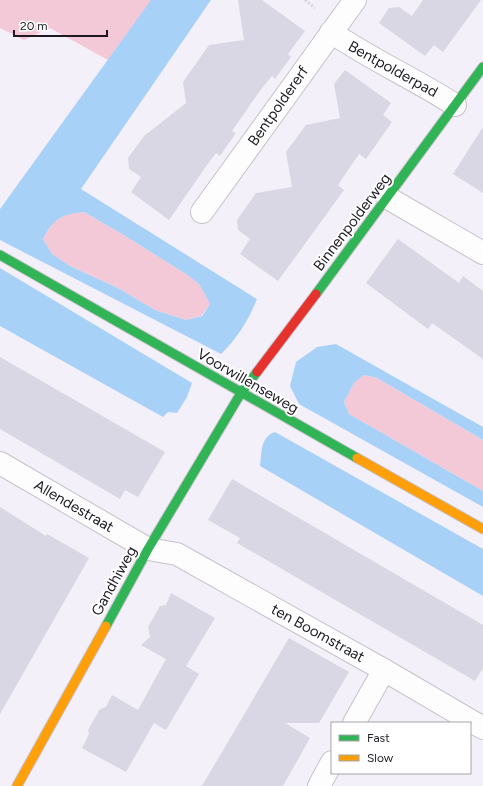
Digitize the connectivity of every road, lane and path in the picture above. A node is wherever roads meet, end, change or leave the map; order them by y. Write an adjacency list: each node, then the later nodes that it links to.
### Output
1 (355, 0): 2 (street, Bentpoldererf)
2 (331, 32): 4 (street, Bentpolderpad); 6 (street, Bentpoldererf)
3 (481, 73): 4 (street, Binnenpolderweg)
4 (455, 105): 5 (street, Binnenpolderweg)
5 (388, 198): 7 (street); 9 (street, Binnenpolderweg)
6 (202, 212)
7 (483, 254)
8 (0, 255): 9 (street, Voorwillenseweg)
9 (241, 393): 11 (street, Voorwillenseweg); 12 (street, Gandhiweg)
10 (0, 463): 12 (street, Allendestraat)
11 (483, 529)
12 (148, 549): 13 (street, ten Boomstraat); 17 (street, Gandhiweg)
13 (384, 670): 14 (street); 15 (street, ten Boomstraat)
14 (355, 722)
15 (483, 728)
16 (331, 764): 18 (street)
17 (17, 786)
18 (319, 786)

